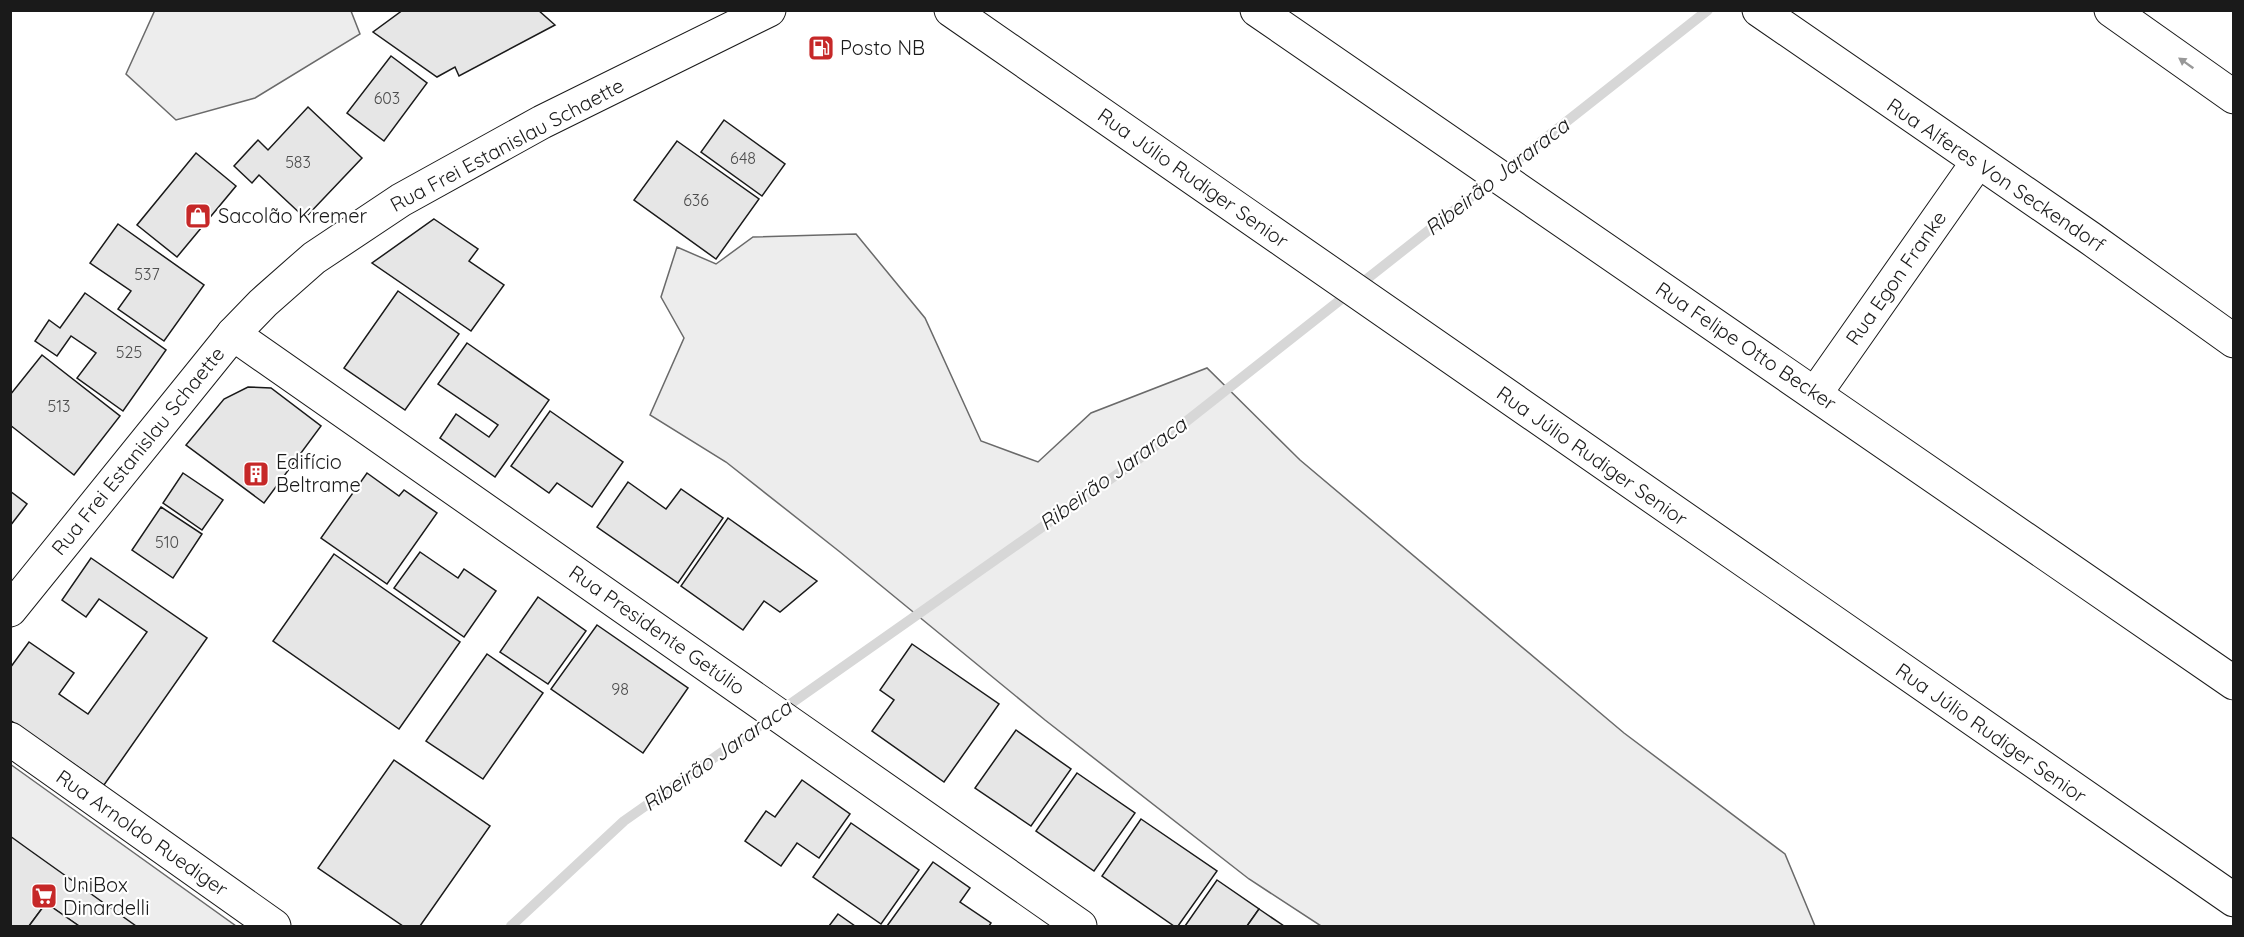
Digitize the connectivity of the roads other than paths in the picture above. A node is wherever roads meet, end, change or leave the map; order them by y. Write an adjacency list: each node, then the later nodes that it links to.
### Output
1 (769, 10): 8 (street, Rua Frei Estanislau Schaette)
2 (951, 10): 14 (street, Rua Júlio Rudiger Senior)
3 (1257, 10): 10 (street, Rua Felipe Otto Becker)
4 (1759, 10): 7 (street, Rua Alferes Von Seckendorf)
5 (2111, 10): 6 (street, one-way to 5)
6 (2234, 97)
7 (1977, 163): 9 (street, Rua Alferes Von Seckendorf); 10 (street, Rua Egon Franke)
8 (233, 334): 11 (street, Rua Frei Estanislau Schaette); 16 (street, Rua Presidente Getúlio)
9 (2234, 340)
10 (1815, 394): 12 (street, Rua Felipe Otto Becker)
11 (10, 610)
12 (2234, 683)
13 (10, 739): 15 (street, Rua Arnoldo Ruediger)
14 (2234, 900)
15 (274, 927)
16 (1080, 927)

